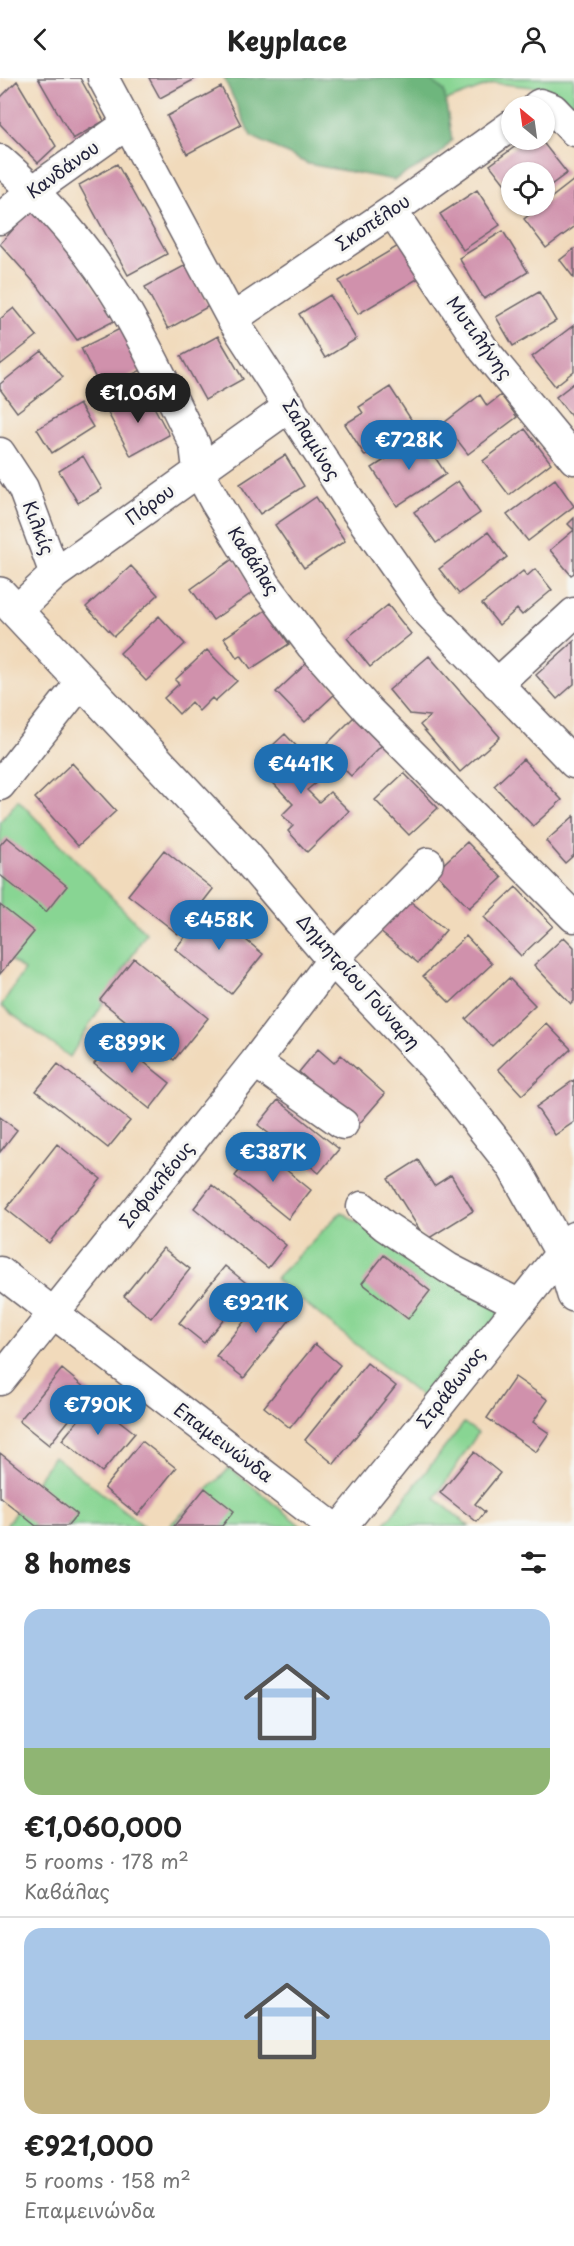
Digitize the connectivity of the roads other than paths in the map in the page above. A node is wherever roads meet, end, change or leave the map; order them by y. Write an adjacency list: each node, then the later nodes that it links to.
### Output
1 (103, 78): 3 (street, Σαλαμίνος)
2 (555, 112): 4 (street)
3 (127, 124): 7 (street, Κανδάνου); 10 (street, Σαλαμίνος)
4 (574, 131)
5 (501, 133): 8 (street, Σκοπέλου)
6 (0, 160): 7 (street, Καβάλας)
7 (34, 190): 9 (street, Κανδάνου); 14 (street, Καβάλας)
8 (392, 211): 10 (street, Σκοπέλου); 13 (street, Μυτιλήνης)
9 (0, 219)
10 (232, 319): 11 (street, Σαλαμίνος)
11 (290, 406): 14 (street, Πόρου); 19 (street, Σαλαμίνος)
12 (0, 453): 15 (street, Κιλκίς)
13 (574, 459)
14 (198, 470): 15 (street, Πόρου); 23 (street, Καβάλας)
15 (55, 574): 16 (street, Πόρου)
16 (8, 602): 18 (main road, Δημητρίου Γούναρη)
17 (574, 613): 19 (street)
18 (82, 681): 21 (street); 24 (main road, Δημητρίου Γούναρη)
19 (497, 684): 20 (street, Σαλαμίνος)
20 (574, 763)
21 (0, 785)
22 (428, 863): 24 (street, Σοφοκλέους)
23 (574, 917)
24 (333, 959): 25 (street, Σοφοκλέους); 28 (main road, Δημητρίου Γούναρη)
25 (255, 1062): 26 (street); 32 (street, Σοφοκλέους)
26 (343, 1124)
27 (362, 1207): 31 (street)
28 (567, 1244): 30 (main road, Δημητρίου Γούναρη); 31 (street, Στράβωνος)
29 (0, 1272): 32 (street, Επαμεινώνδα)
30 (574, 1295)
31 (518, 1305): 35 (street, Στράβωνος)
32 (54, 1314): 33 (street, Σοφοκλέους); 34 (street, Επαμεινώνδα)
33 (0, 1380)
34 (331, 1526)
35 (342, 1526)

